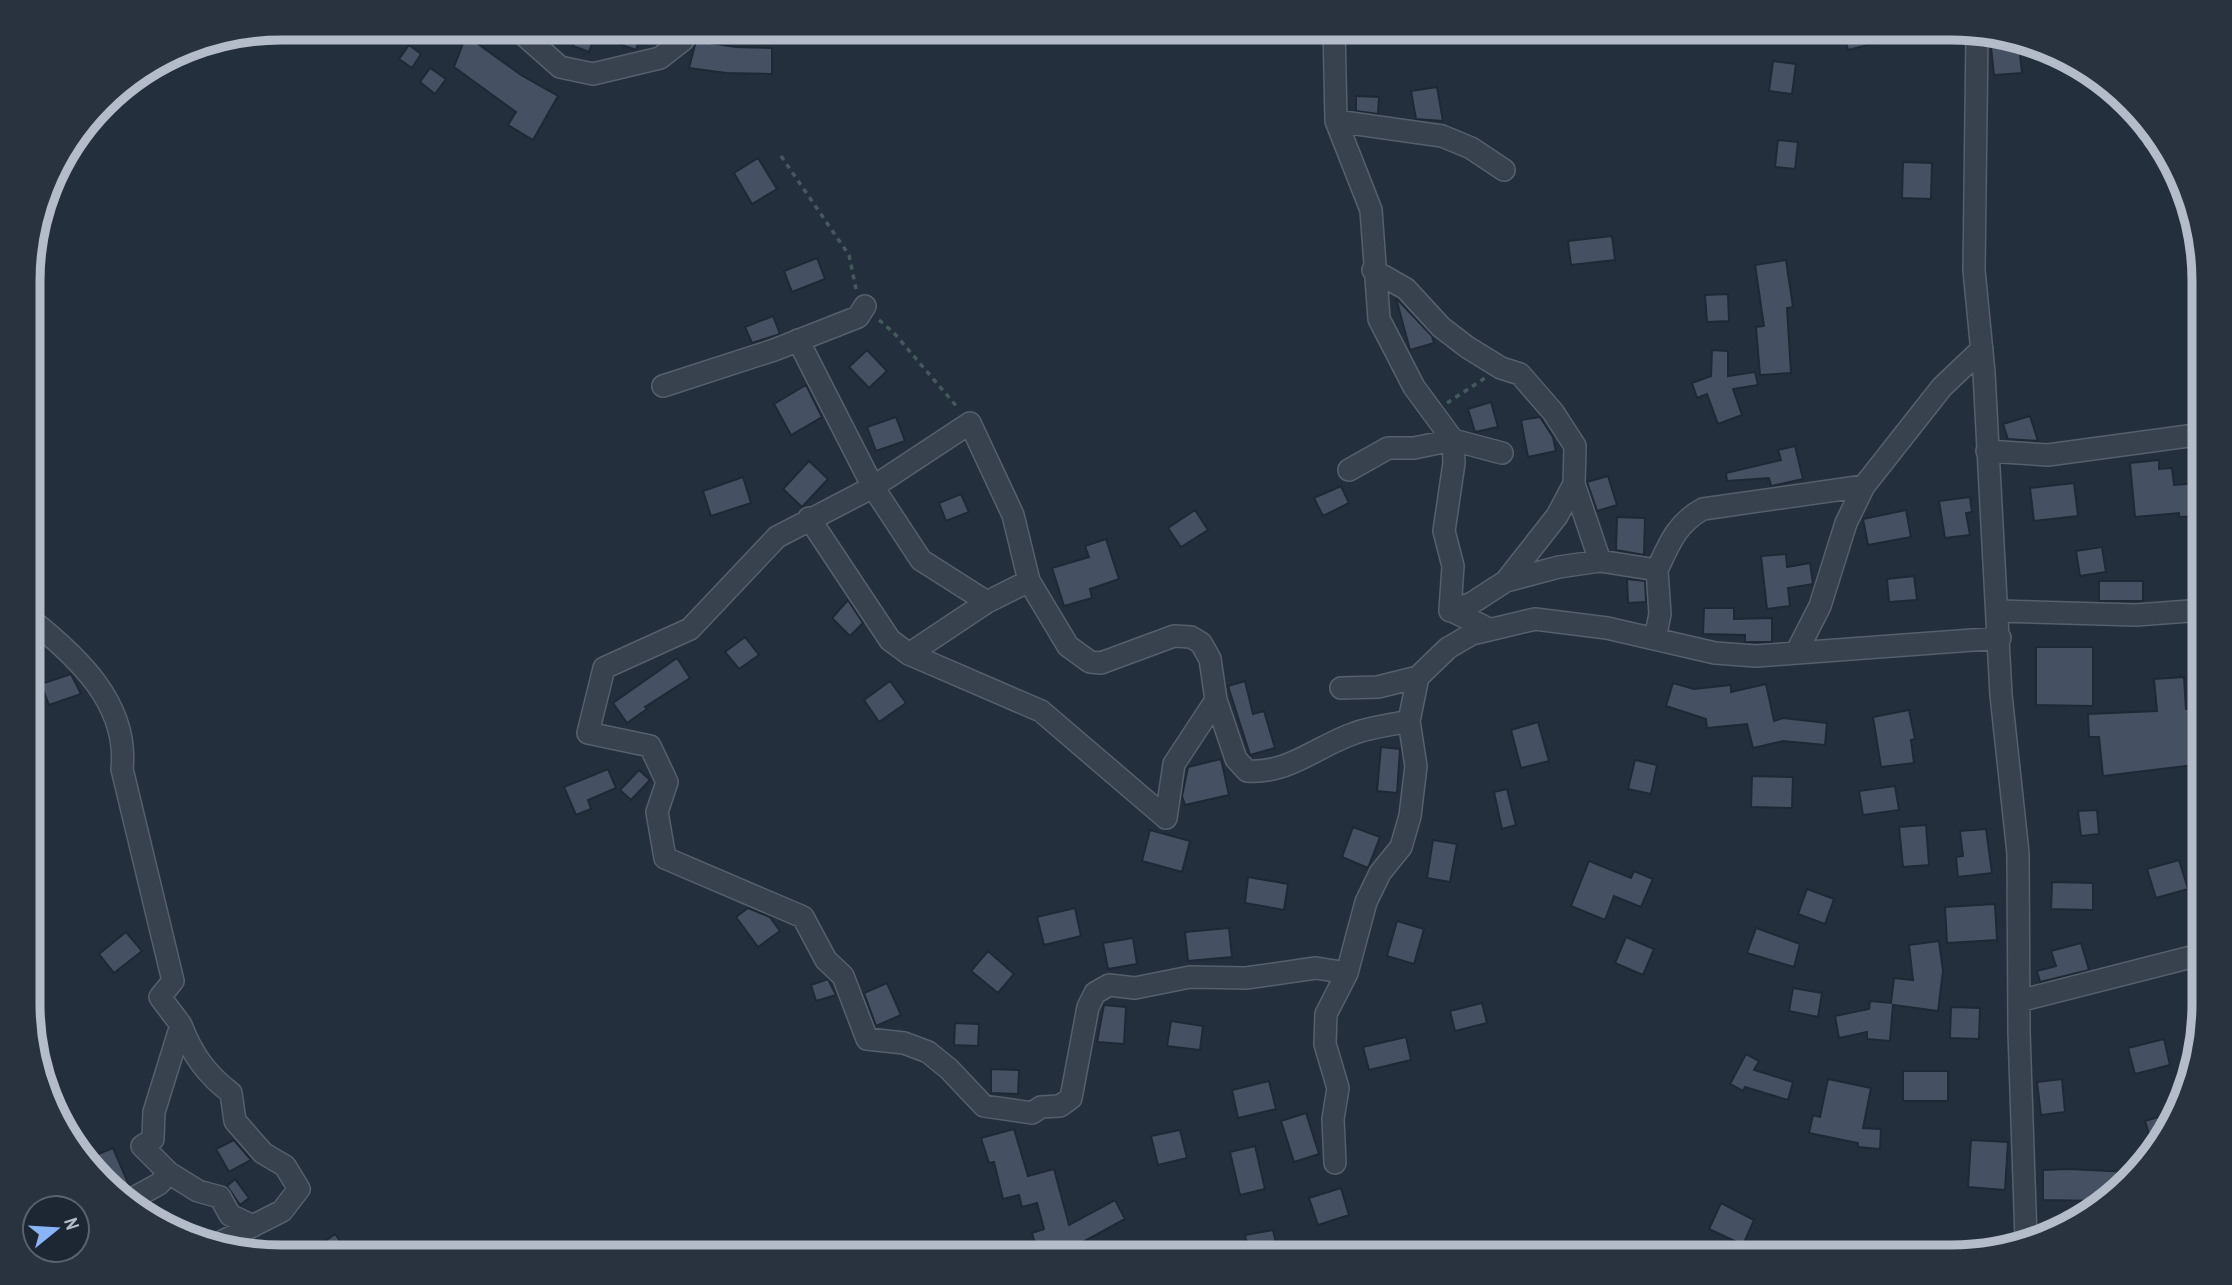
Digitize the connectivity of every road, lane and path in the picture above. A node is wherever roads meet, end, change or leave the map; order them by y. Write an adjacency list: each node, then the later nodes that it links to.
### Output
1 (1334, 40): 5 (street)
2 (530, 41): 3 (street)
3 (682, 41)
4 (1977, 42): 12 (street)
5 (1336, 121): 8 (street); 9 (street)
6 (2134, 125): 7 (path)
7 (2161, 164)
8 (1504, 170)
9 (1373, 270): 13 (street); 15 (street)
10 (866, 306): 11 (street)
11 (798, 340): 14 (street); 23 (street)
12 (1982, 349): 18 (street); 22 (street)
13 (1501, 368): 15 (path); 21 (street)
14 (663, 386)
15 (1433, 412): 17 (street)
16 (2191, 435): 18 (street)
17 (1453, 440): 19 (street); 20 (street); 30 (street)
18 (1987, 452): 31 (street)
19 (1503, 453)
20 (1349, 470)
21 (1574, 484): 25 (street); 28 (street)
22 (1864, 486): 26 (street); 37 (street)
23 (873, 487): 24 (street); 27 (street); 29 (street)
24 (809, 519): 38 (street); 44 (street)
25 (1600, 561): 26 (street); 28 (street)
26 (1657, 570): 36 (street)
27 (1029, 581): 29 (street); 41 (street)
28 (1506, 581): 30 (street)
29 (987, 602): 38 (street)
30 (1450, 611): 34 (street)
31 (1999, 611): 32 (street); 35 (street)
32 (2191, 611)
33 (40, 627): 46 (street)
34 (1489, 629): 36 (street); 39 (street)
35 (2000, 638): 37 (street); 45 (street)
36 (1655, 639): 37 (street)
37 (1797, 651)
38 (909, 654): 41 (street)
39 (1418, 677): 40 (street); 42 (street)
40 (1341, 688)
41 (1216, 700): 42 (street)
42 (1409, 721): 44 (street)
43 (2191, 957): 45 (street)
44 (1347, 973): 47 (street)
45 (2019, 1001): 51 (street)
46 (181, 1025): 48 (street); 50 (street)
47 (1335, 1163)
48 (169, 1172): 49 (street); 50 (street)
49 (137, 1196)
50 (253, 1226): 52 (street)
51 (2026, 1233)
52 (228, 1239)

